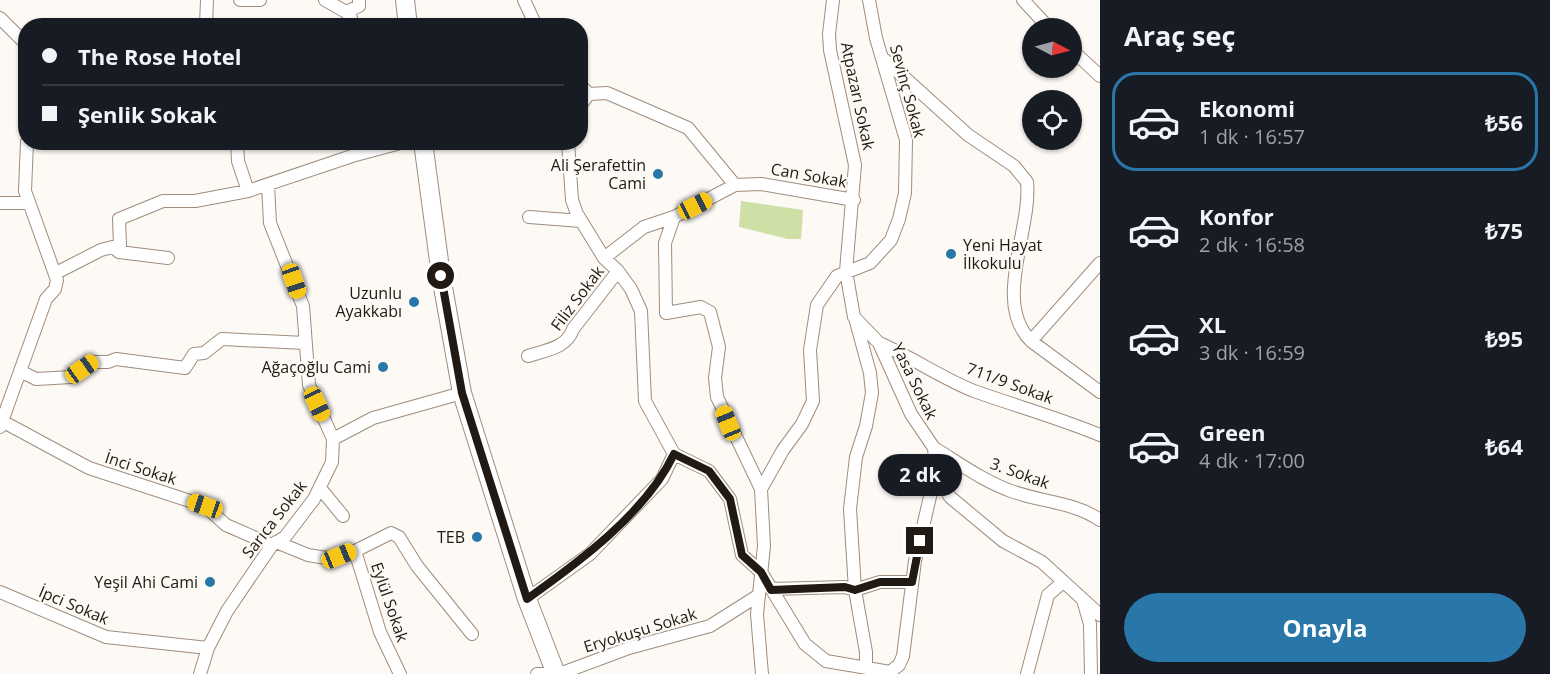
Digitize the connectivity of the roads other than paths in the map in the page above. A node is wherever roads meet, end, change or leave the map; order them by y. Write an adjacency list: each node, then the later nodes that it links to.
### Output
1 (207, 0): 13 (street)
2 (240, 0): 3 (street)
3 (260, 0)
4 (325, 0): 11 (street)
5 (359, 0): 11 (street)
6 (405, 0): 15 (main road)
7 (524, 0): 16 (street)
8 (833, 0): 33 (street, Atpazarı Sokak)
9 (869, 0): 19 (street, Sevinç Sokak)
10 (1023, 0): 17 (street)
11 (346, 12): 14 (street)
12 (0, 18): 18 (street)
13 (206, 18)
14 (351, 18)
15 (407, 18)
16 (532, 18)
17 (1040, 18)
18 (18, 36)
19 (884, 59): 44 (street, Sevinç Sokak); 47 (street)
20 (1082, 59): 21 (street)
21 (1100, 76)
22 (588, 90): 31 (street)
23 (27, 150): 35 (street)
24 (237, 150): 32 (street)
25 (351, 150): 29 (street)
26 (374, 150): 29 (street)
27 (424, 150): 53 (main road)
28 (569, 150): 38 (street)
29 (352, 156): 30 (street)
30 (268, 185): 32 (street); 48 (street)
31 (735, 185): 33 (street, Can Sokak); 37 (street)
32 (248, 191): 39 (street)
33 (854, 200): 44 (street, Atpazarı Sokak)
34 (0, 203): 35 (street)
35 (28, 203): 45 (street)
36 (529, 217): 38 (street)
37 (674, 217): 41 (street); 61 (street)
38 (581, 221): 41 (street)
39 (113, 247): 40 (street); 45 (street)
40 (168, 258)
41 (604, 258): 43 (street)
42 (1100, 262): 47 (street)
43 (618, 271): 50 (street, Filiz Sokak); 58 (street)
44 (846, 271): 46 (street); 61 (street)
45 (56, 273): 51 (street)
46 (854, 317): 49 (street, Yasa Sokak); 70 (street)
47 (1031, 341): 52 (street)
48 (305, 343): 51 (street); 56 (street)
49 (879, 343): 55 (street, 711/9 Sokak); 57 (street, Yasa Sokak)
50 (528, 356)
51 (20, 371): 54 (street)
52 (1100, 392)
53 (462, 393): 56 (street); 73 (main road)
54 (1, 423): 64 (street, İnci Sokak)
55 (1100, 435)
56 (333, 439): 60 (street, Sarıca Sokak)
57 (934, 447): 59 (street); 63 (street, 3. Sokak)
58 (674, 454): 66 (street); 73 (street)
59 (936, 471): 67 (street); 68 (street)
60 (320, 488): 62 (street); 64 (street, Sarıca Sokak)
61 (760, 489): 66 (street)
62 (343, 516)
63 (1100, 520)
64 (274, 544): 65 (street, Eylül Sokak); 77 (street, Sarıca Sokak)
65 (355, 551): 76 (street); 81 (street, Eylül Sokak)
66 (761, 572): 69 (street); 72 (street)
67 (912, 582): 70 (street); 79 (street)
68 (1063, 582): 74 (street); 86 (street)
69 (771, 590): 70 (street); 78 (street)
70 (855, 590): 78 (street)
71 (0, 592): 77 (street, İpci Sokak)
72 (759, 595): 84 (street, Eryokuşu Sokak); 85 (street)
73 (527, 599): 84 (main road)
74 (1082, 599): 75 (street); 87 (street)
75 (1100, 615)
76 (472, 634)
77 (208, 648): 80 (street, Sarıca Sokak)
78 (873, 671): 79 (street)
79 (892, 673)
80 (200, 674)
81 (400, 674)
82 (537, 674): 83 (street)
83 (545, 674)
84 (558, 674)
85 (762, 674)
86 (1027, 674)
87 (1090, 674)

